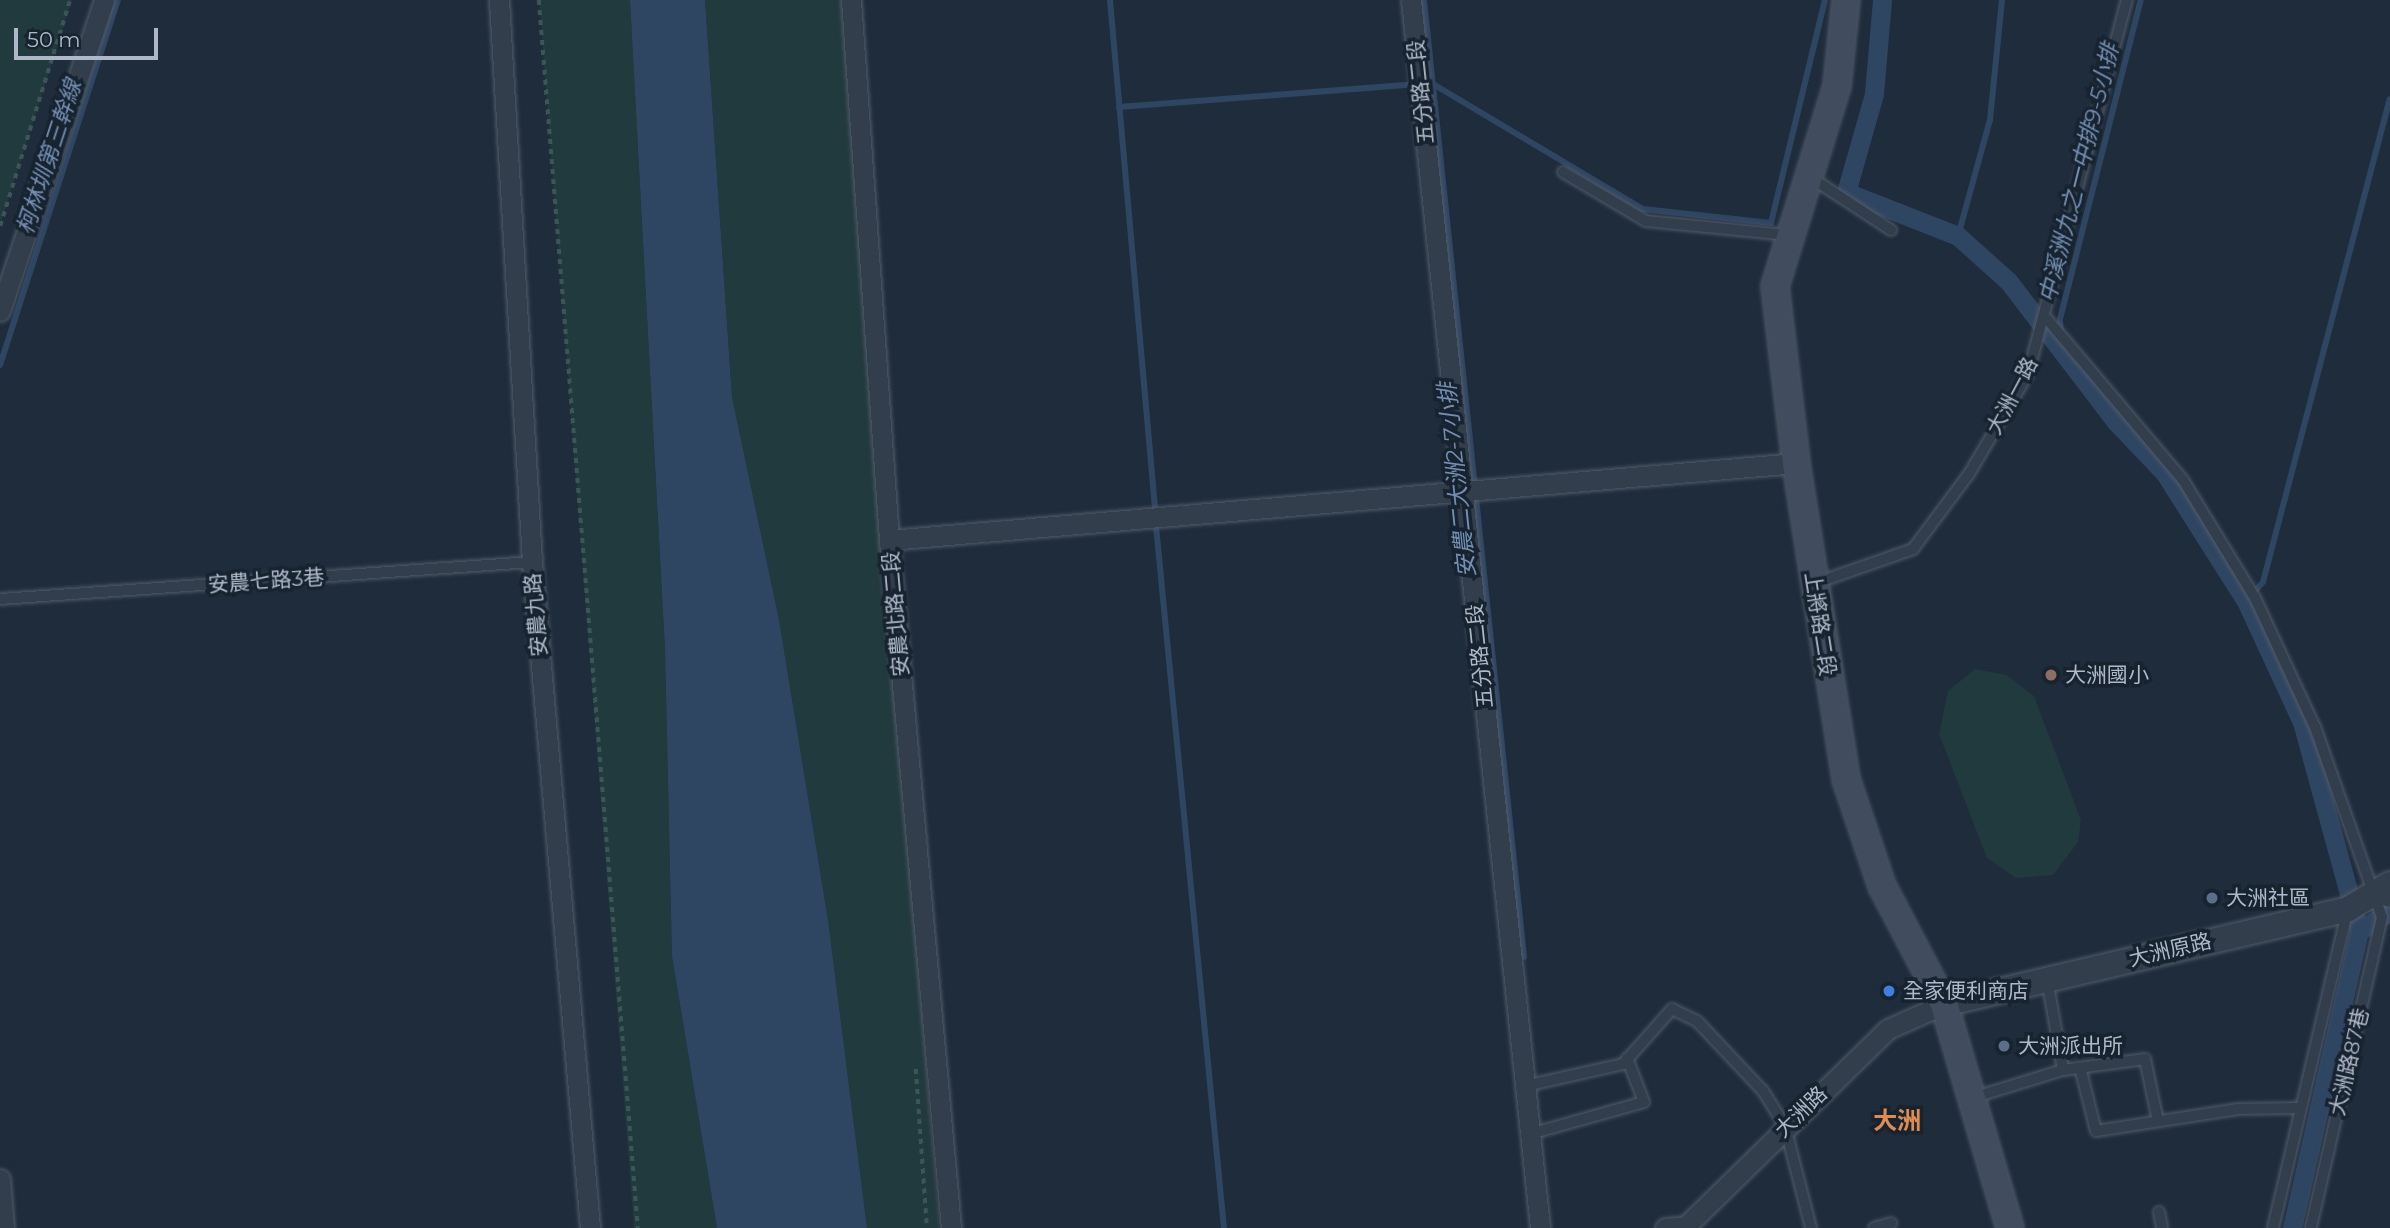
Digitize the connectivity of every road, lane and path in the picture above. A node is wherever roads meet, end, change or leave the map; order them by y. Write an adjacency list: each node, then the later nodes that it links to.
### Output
1 (70, 0): 11 (path)
2 (104, 0): 14 (street)
3 (499, 0): 19 (street, 安農九路)
4 (539, 0): 41 (path)
5 (851, 0): 18 (street, 安農北路二段)
6 (1411, 0): 17 (street, 五分路二段)
7 (1846, 0): 10 (main road, 上將路二段)
8 (2127, 0): 15 (lane, 大洲一路)
9 (1563, 172): 13 (lane)
10 (1809, 176): 12 (lane); 13 (main road, 上將路二段)
11 (0, 226)
12 (1891, 230)
13 (1791, 235): 16 (main road, 上將路二段)
14 (0, 312)
15 (2047, 319): 20 (lane, 大洲一路); 22 (lane, 大洲路87巷)
16 (1796, 463): 17 (street); 20 (main road, 上將路二段)
17 (1462, 487): 18 (street); 29 (street, 五分路二段)
18 (890, 540): 42 (street, 安農北路二段)
19 (532, 562): 21 (lane, 安農七路3巷); 40 (street, 安農九路)
20 (1813, 584): 25 (main road, 上將路二段)
21 (0, 599)
22 (2384, 894): 23 (street, 大洲原路); 50 (lane, 大洲路87巷)
23 (2348, 909): 24 (street, 大洲原路); 31 (lane)
24 (2047, 978): 25 (street, 大洲原路); 27 (lane)
25 (1944, 1004): 30 (main road, 上將路二段); 33 (street, 大洲路)
26 (1627, 1058): 29 (lane); 33 (lane); 34 (lane)
27 (2063, 1070): 28 (lane); 30 (lane)
28 (2081, 1071): 32 (lane); 32 (lane)
29 (1525, 1086): 34 (street, 五分路二段)
30 (1972, 1098): 47 (main road, 上將路二段)
31 (2300, 1108): 32 (lane); 49 (lane)
32 (2158, 1121)
33 (1785, 1126): 38 (street, 大洲路); 45 (lane)
34 (1530, 1134): 43 (street, 五分路二段)
35 (0, 1179): 39 (street)
36 (2158, 1212): 48 (lane)
37 (1891, 1223): 46 (lane)
38 (1686, 1227): 44 (street, 大洲路)
39 (4, 1228)
40 (590, 1228)
41 (638, 1228)
42 (951, 1228)
43 (1540, 1228)
44 (1665, 1228)
45 (1811, 1228)
46 (1874, 1228)
47 (2010, 1228)
48 (2162, 1228)
49 (2273, 1228)
50 (2311, 1228)

